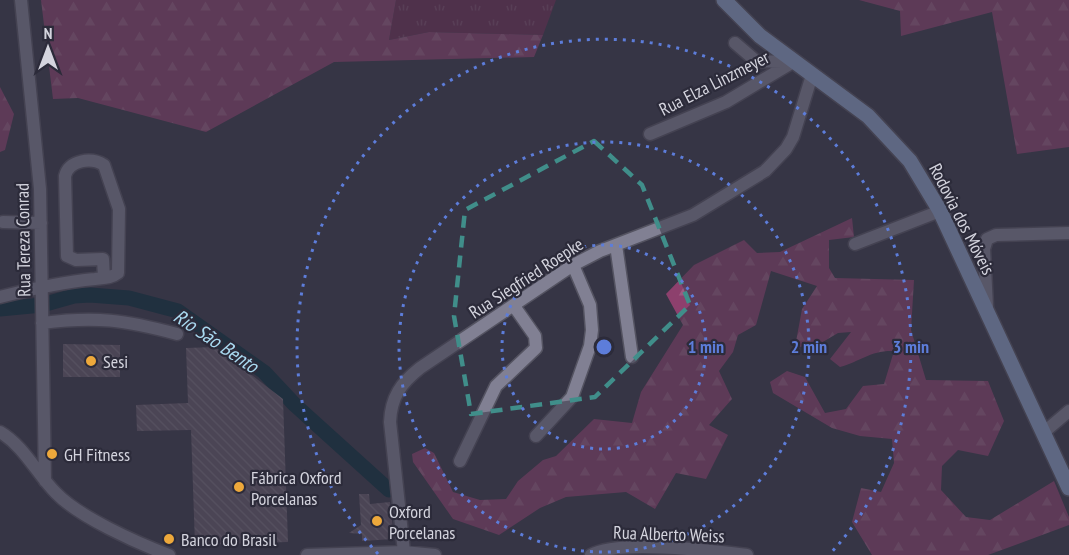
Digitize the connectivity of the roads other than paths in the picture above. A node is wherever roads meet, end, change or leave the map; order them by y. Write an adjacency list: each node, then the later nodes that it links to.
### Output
1 (21, 0): 9 (street, Rua Tereza Conrad)
2 (723, 0): 4 (main road, Rodovia dos Móveis)
3 (735, 43): 4 (street)
4 (793, 62): 5 (main road, Rodovia dos Móveis); 6 (street, Rua Elza Linzmeyer)
5 (812, 75): 7 (main road, Rodovia dos Móveis); 12 (street, Rua Siegfried Roepke)
6 (650, 134)
7 (940, 211): 11 (street); 18 (main road, Rodovia dos Móveis)
8 (3, 222): 9 (street)
9 (41, 223): 15 (street, Rua Tereza Conrad)
10 (1069, 234): 18 (street)
11 (855, 244)
12 (615, 245): 13 (street, Rua Siegfried Roepke); 21 (street)
13 (573, 265): 17 (street, Rua Siegfried Roepke); 25 (street)
14 (104, 278): 14 (street); 15 (street)
15 (42, 290): 16 (street); 19 (street, Rua Tereza Conrad)
16 (0, 297)
17 (514, 306): 26 (street); 30 (street, Rua Siegfried Roepke)
18 (987, 313): 24 (main road, Rodovia dos Móveis)
19 (42, 319): 20 (street); 27 (street, Rua Tereza Conrad)
20 (177, 334)
21 (632, 357)
22 (1069, 411): 24 (street)
23 (0, 432): 27 (street)
24 (1043, 433): 28 (main road, Rodovia dos Móveis)
25 (536, 436)
26 (460, 461)
27 (45, 481): 29 (street)
28 (1069, 488)
29 (150, 551): 34 (street)
30 (404, 552): 32 (street); 37 (street)
31 (340, 554): 32 (street); 36 (street)
32 (385, 554)
33 (717, 554): 38 (street, Rua Alberto Weiss); 39 (street, Rua Alberto Weiss)
34 (169, 555)
35 (308, 555): 36 (street)
36 (316, 555)
37 (435, 555)
38 (591, 555)
39 (747, 555)

